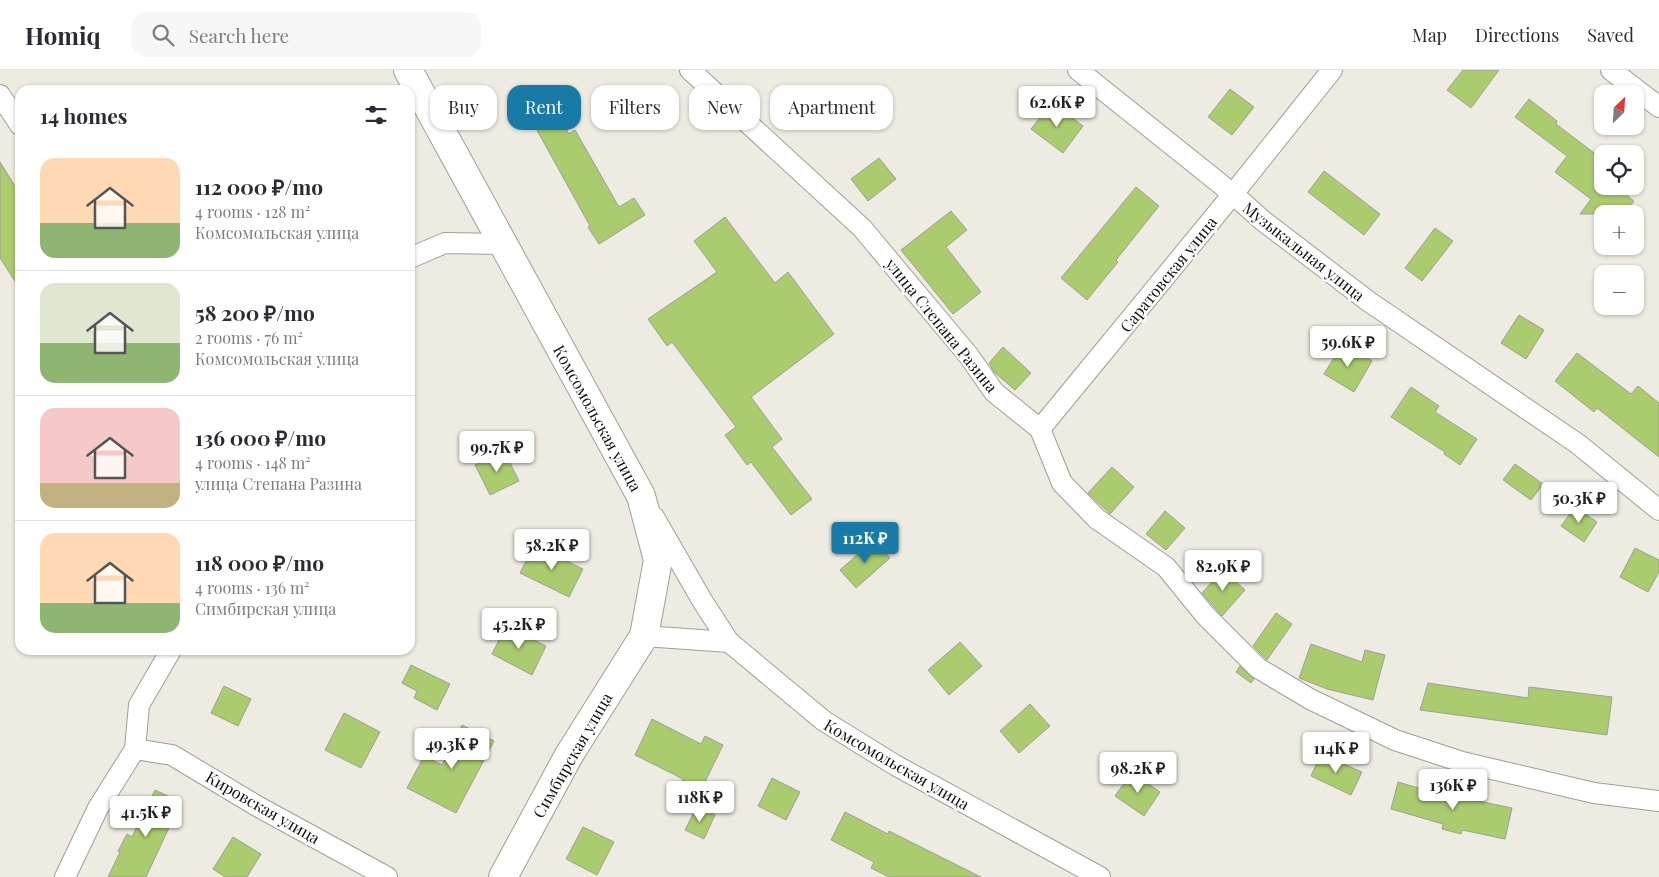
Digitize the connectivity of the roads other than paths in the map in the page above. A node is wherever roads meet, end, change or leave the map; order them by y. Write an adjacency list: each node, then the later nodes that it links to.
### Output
1 (408, 70): 10 (street, Комсомольская улица)
2 (690, 70): 12 (street, улица Степана Разина)
3 (1078, 70): 9 (street, Музыкальная улица)
4 (1332, 70): 9 (street, Саратовская улица)
5 (1610, 70): 7 (street)
6 (0, 95): 8 (street)
7 (1659, 106)
8 (15, 118)
9 (1234, 194): 12 (street, Саратовская улица); 14 (street, Музыкальная улица)
10 (503, 244): 11 (street); 13 (street, Комсомольская улица)
11 (415, 256)
12 (1040, 429): 19 (street, улица Степана Разина)
13 (641, 496): 15 (street, Комсомольская улица); 16 (street, Комсомольская улица)
14 (1659, 510)
15 (644, 636): 16 (street); 22 (street, Симбирская улица)
16 (729, 642): 23 (street, Комсомольская улица)
17 (168, 655): 18 (street)
18 (134, 749): 20 (street); 21 (street, Кировская улица)
19 (1659, 801)
20 (65, 877)
21 (387, 877)
22 (503, 877)
23 (1100, 877)

